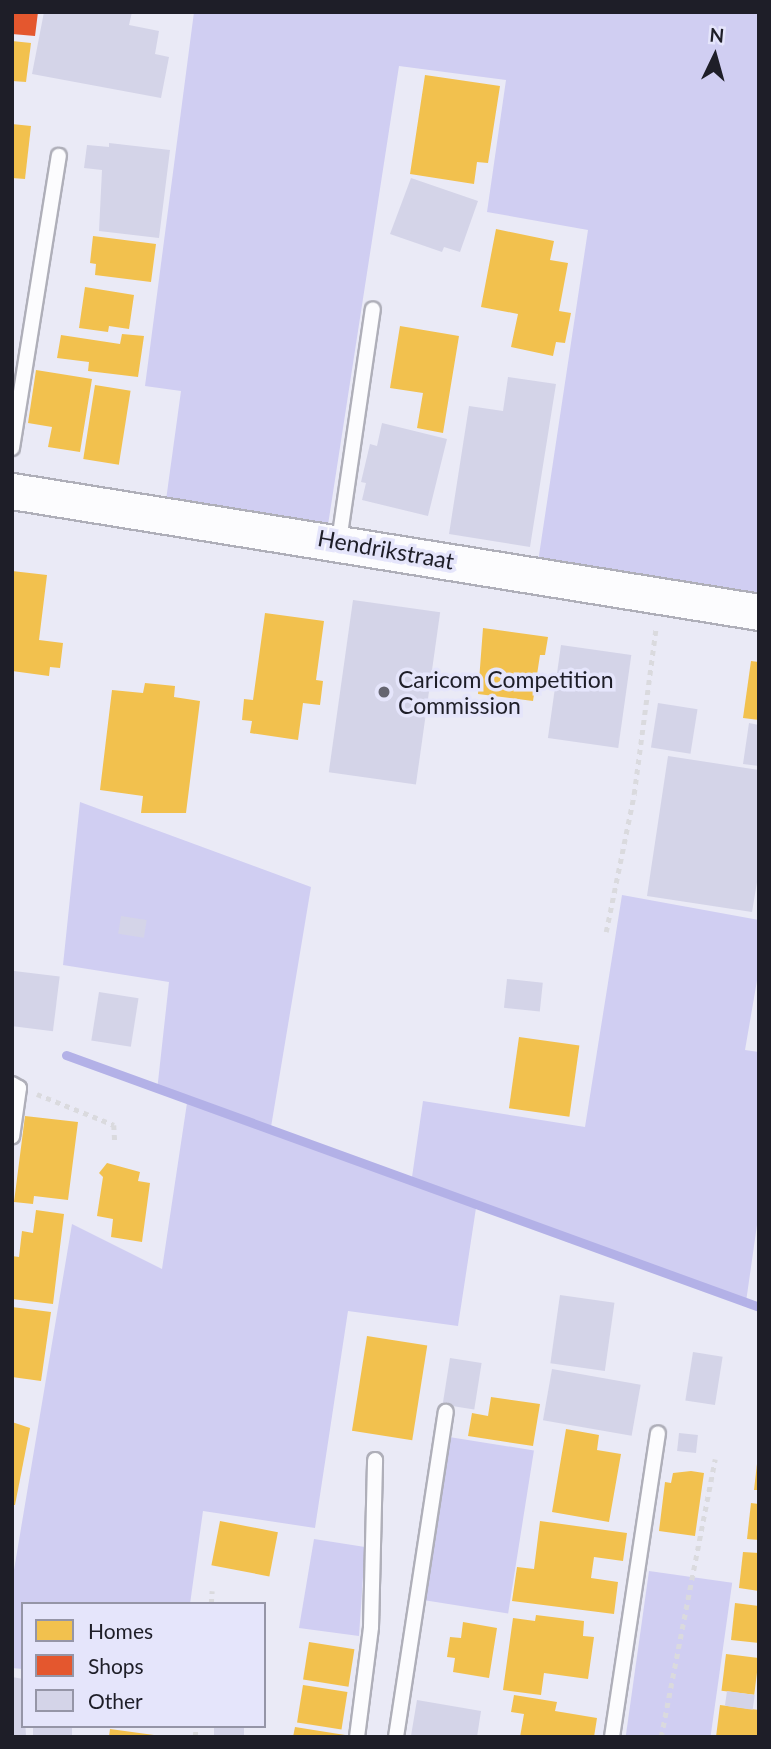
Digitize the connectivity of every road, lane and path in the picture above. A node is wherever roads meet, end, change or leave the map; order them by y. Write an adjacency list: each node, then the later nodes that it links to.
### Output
1 (59, 156): 3 (lane)
2 (373, 309): 5 (lane)
3 (12, 448)
4 (12, 491): 5 (street, Hendrikstraat)
5 (339, 541): 6 (street, Hendrikstraat)
6 (660, 596): 7 (street, Hendrikstraat); 8 (path)
7 (759, 612)
8 (606, 932)
9 (16, 1086): 10 (lane); 11 (path)
10 (12, 1137)
11 (115, 1143)
12 (446, 1412): 19 (lane)
13 (657, 1433): 20 (lane)
14 (715, 1459): 21 (path)
15 (375, 1460): 18 (lane)
16 (212, 1591): 17 (path)
17 (211, 1602)
18 (357, 1737)
19 (396, 1737)
20 (612, 1737)
21 (661, 1737)

